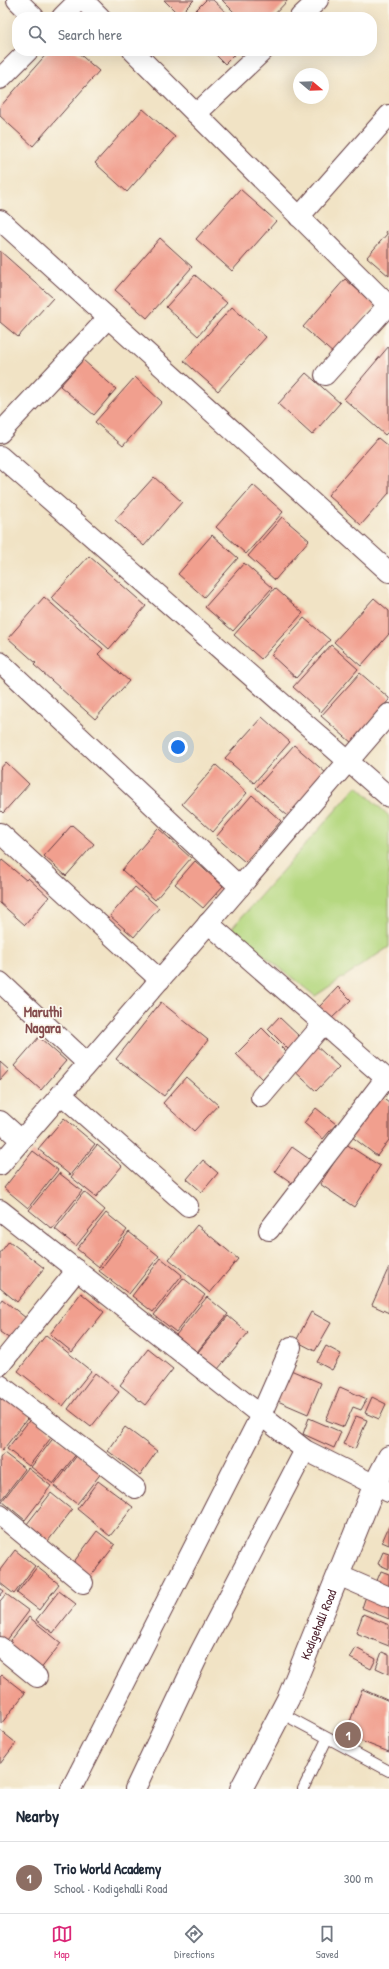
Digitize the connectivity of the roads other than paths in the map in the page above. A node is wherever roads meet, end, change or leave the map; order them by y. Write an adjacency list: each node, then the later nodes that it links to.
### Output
1 (17, 0): 5 (street)
2 (79, 0): 6 (street)
3 (83, 0): 7 (street)
4 (318, 0): 8 (street)
5 (29, 12)
6 (67, 12)
7 (95, 12)
8 (305, 12)
9 (23, 56): 12 (street)
10 (138, 56): 13 (street)
11 (258, 56): 13 (street)
12 (0, 79)
13 (196, 114): 15 (street)
14 (389, 115): 15 (street)
15 (299, 217): 17 (street)
16 (0, 220): 18 (street)
17 (389, 305): 19 (street)
18 (108, 318): 20 (street); 22 (street)
19 (325, 375)
20 (0, 433)
21 (0, 456): 25 (street)
22 (389, 572)
23 (0, 662): 28 (street)
24 (389, 714): 25 (street)
25 (348, 762): 26 (street); 28 (street)
26 (389, 797)
27 (0, 833): 30 (street)
28 (240, 887): 29 (street)
29 (208, 924): 30 (street); 32 (street)
30 (160, 980): 33 (street)
31 (0, 982): 33 (street)
32 (323, 1024): 34 (street); 36 (street)
33 (87, 1064): 35 (street)
34 (387, 1080): 42 (street)
35 (61, 1094): 38 (street); 40 (street)
36 (261, 1097)
37 (0, 1121): 38 (street)
38 (21, 1140): 39 (street)
39 (0, 1165)
40 (188, 1206)
41 (0, 1210): 43 (street)
42 (269, 1230)
43 (77, 1270): 45 (street); 47 (street)
44 (291, 1347): 47 (street)
45 (0, 1365)
46 (0, 1385): 50 (street)
47 (261, 1415): 48 (street); 61 (street)
48 (305, 1450): 51 (street); 62 (street)
49 (389, 1457): 51 (main road, Kodigehalli Road)
50 (134, 1488)
51 (382, 1488): 53 (main road, Kodigehalli Road)
52 (0, 1515): 54 (street)
53 (338, 1575): 55 (street); 58 (main road, Kodigehalli Road)
54 (83, 1583)
55 (389, 1597)
56 (0, 1647): 57 (street)
57 (37, 1676)
58 (281, 1713): 59 (lane); 63 (main road, Kodigehalli Road)
59 (327, 1739): 60 (lane); 64 (lane)
60 (389, 1771)
61 (71, 1789)
62 (135, 1789)
63 (241, 1789)
64 (303, 1789)

